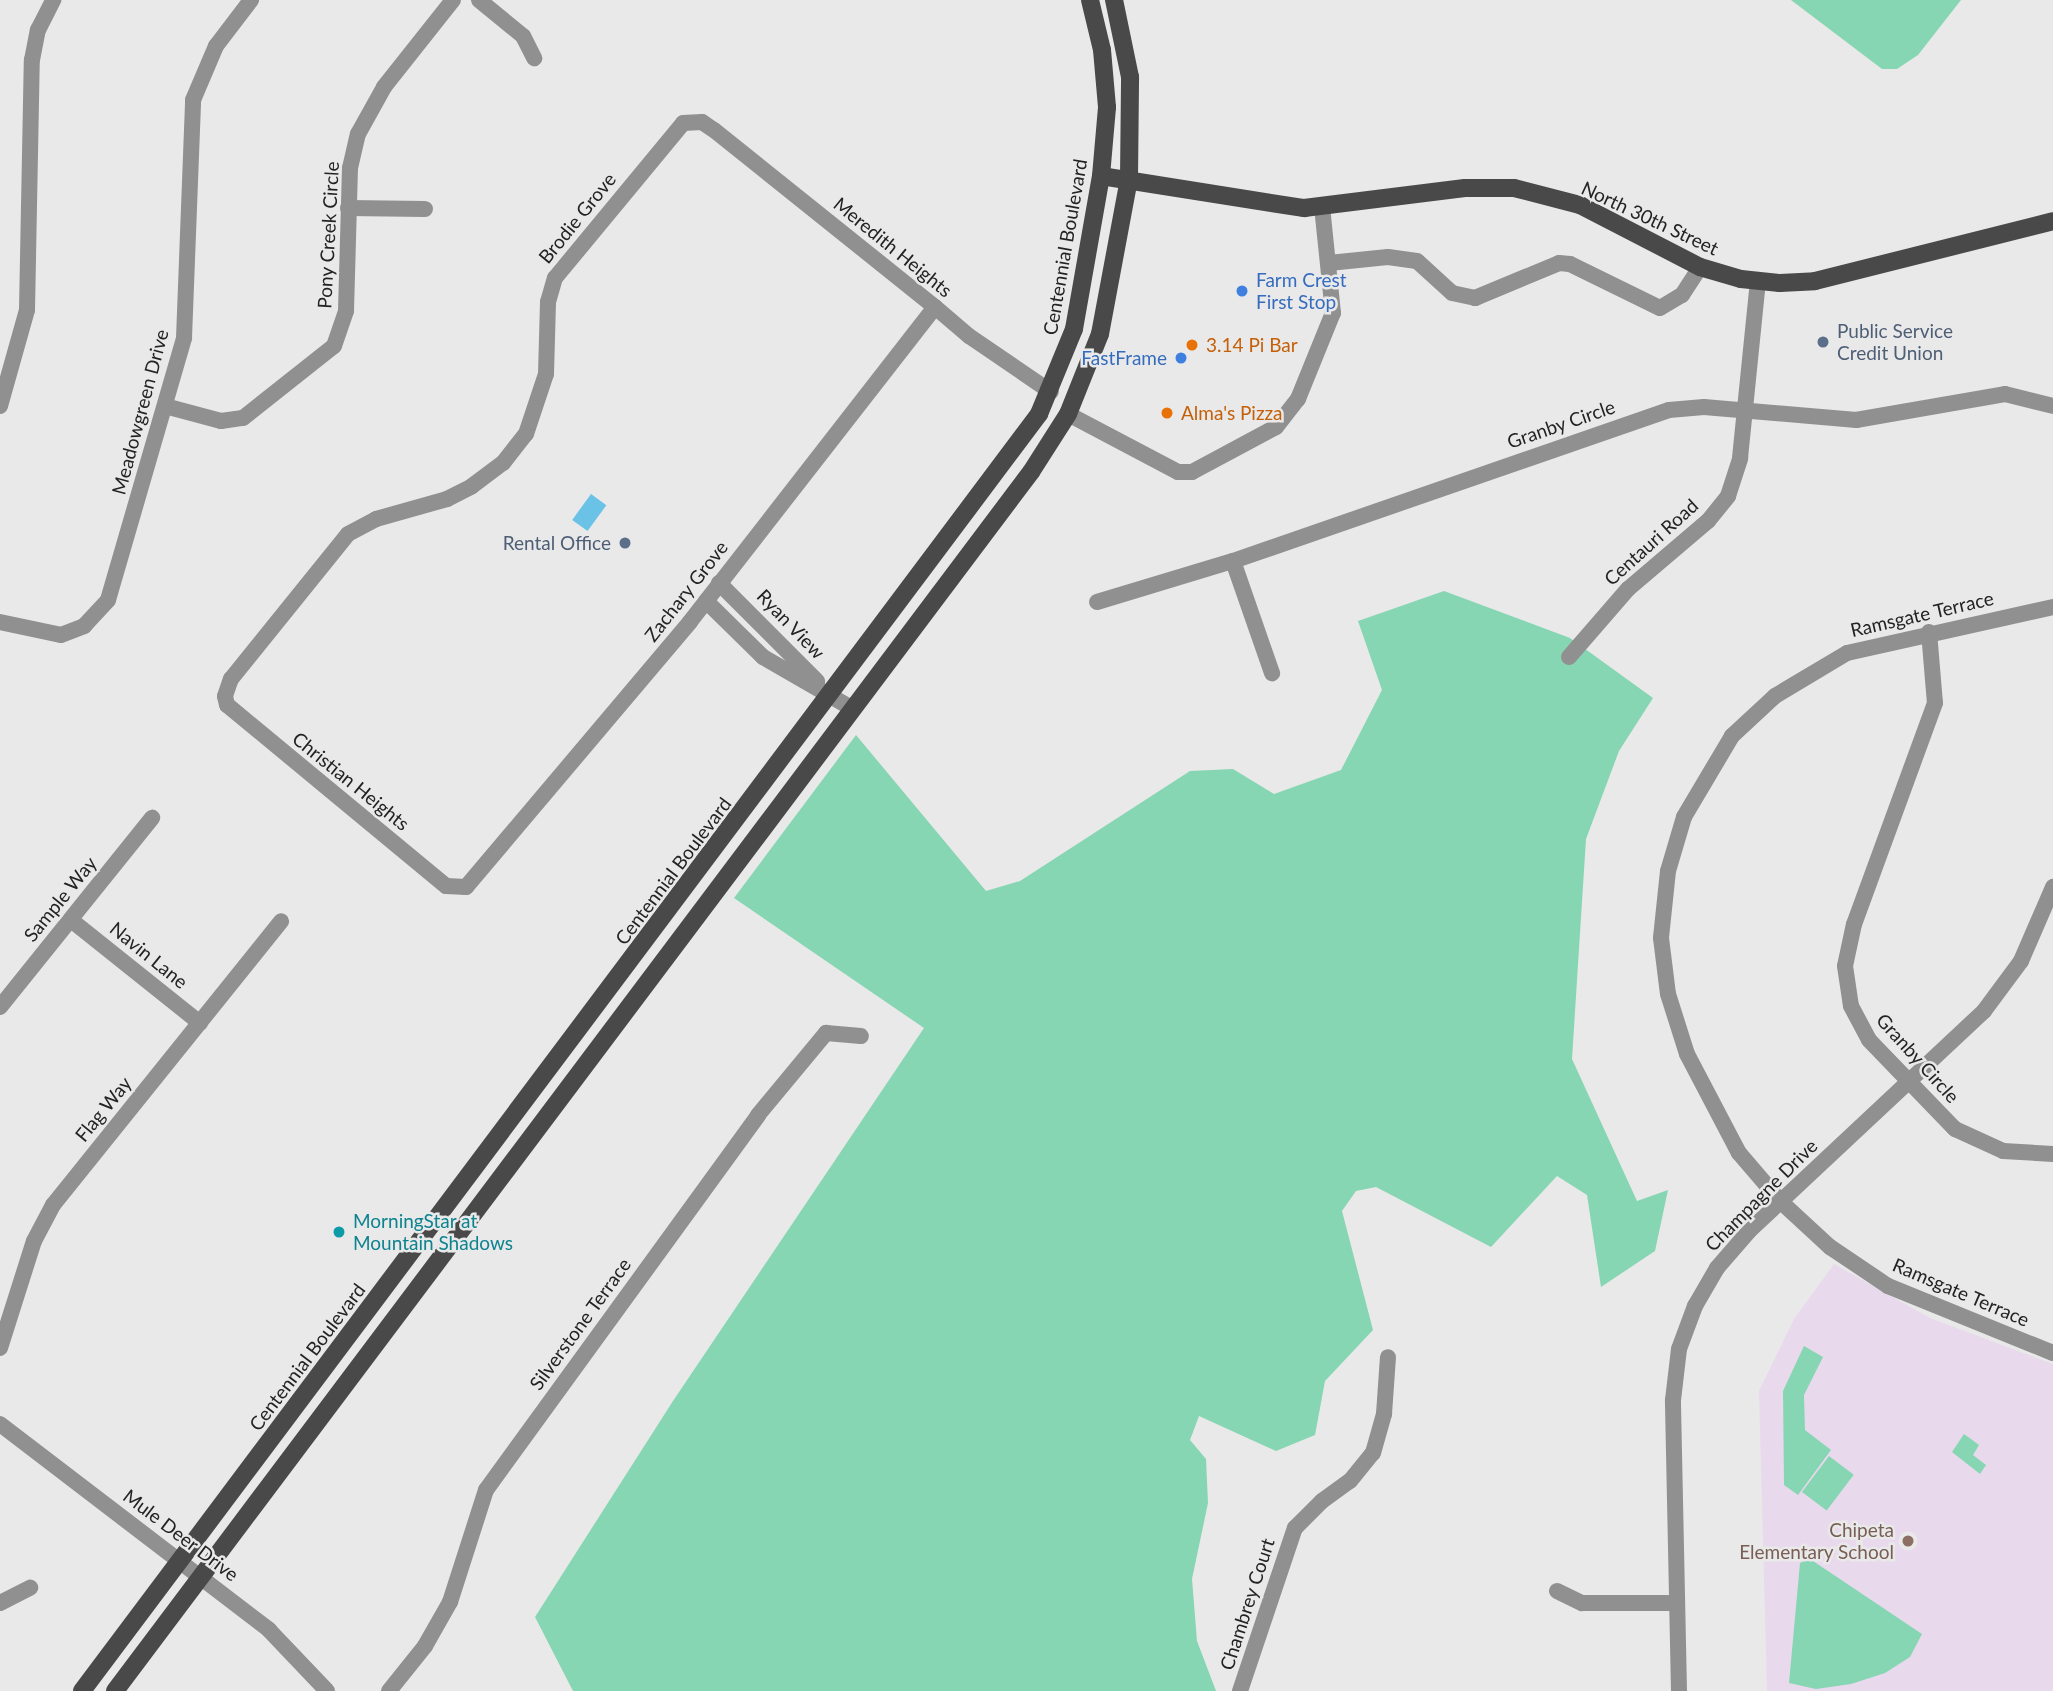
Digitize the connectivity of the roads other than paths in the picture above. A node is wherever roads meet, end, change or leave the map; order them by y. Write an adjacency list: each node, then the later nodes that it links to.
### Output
1 (53, 0): 20 (street)
2 (251, 0): 21 (street, Meadowgreen Drive)
3 (453, 0): 12 (street, Pony Creek Circle)
4 (479, 0): 7 (street)
5 (1090, 0): 9 (main road, Centennial Boulevard)
6 (1114, 0): 10 (main road)
7 (534, 58)
8 (714, 130): 18 (street, Meredith Heights); 35 (street, Brodie Grove)
9 (1101, 176): 10 (main road, North 30th Street); 19 (main road, Centennial Boulevard)
10 (1129, 179): 11 (main road, North 30th Street); 24 (main road)
11 (1322, 207): 15 (street); 16 (main road, North 30th Street)
12 (348, 208): 13 (street); 21 (street, Pony Creek Circle)
13 (425, 209)
14 (2053, 221): 17 (main road, North 30th Street)
15 (1329, 262): 16 (street); 24 (street)
16 (1700, 267): 17 (main road, North 30th Street)
17 (1758, 281): 23 (street, Centauri Road)
18 (935, 307): 19 (street, Meredith Heights); 26 (street, Zachary Grove)
19 (1051, 392): 34 (main road, Centennial Boulevard)
20 (0, 406)
21 (165, 406): 30 (street, Meadowgreen Drive)
22 (2053, 406): 23 (street, Granby Circle)
23 (1746, 410): 25 (street, Granby Circle); 32 (street, Centauri Road)
24 (1069, 414): 36 (main road)
25 (1233, 561): 28 (street, Granby Circle); 33 (street)
26 (719, 583): 27 (street, Zachary Grove); 34 (street, Ryan View)
27 (706, 601): 34 (street, Ryan View); 39 (street, Zachary Grove)
28 (1097, 602)
29 (2053, 607): 31 (street, Ramsgate Terrace)
30 (0, 622)
31 (1929, 632): 45 (street, Granby Circle); 47 (street, Ramsgate Terrace)
32 (1569, 657)
33 (1272, 673)
34 (831, 695): 36 (street, Ryan View); 54 (main road, Centennial Boulevard)
35 (225, 696): 39 (street, Christian Heights)
36 (853, 709): 55 (main road)
37 (152, 818): 40 (street, Sample Way)
38 (2053, 887): 45 (street, Champagne Drive)
39 (459, 888)
40 (71, 920): 42 (street, Sample Way); 43 (street, Navin Lane)
41 (281, 921): 43 (street, Flag Way)
42 (0, 1007)
43 (200, 1023): 49 (street, Flag Way)
44 (861, 1036): 63 (street, Silverstone Terrace)
45 (1908, 1082): 46 (street, Granby Circle); 47 (street, Champagne Drive)
46 (2053, 1154)
47 (1781, 1202): 51 (street, Ramsgate Terrace); 59 (street, Champagne Drive)
48 (18, 1237): 49 (street)
49 (34, 1241): 50 (street, Flag Way)
50 (0, 1348)
51 (2053, 1353)
52 (1388, 1357): 64 (street, Chambrey Court)
53 (0, 1424): 54 (street, Mule Deer Drive)
54 (180, 1560): 55 (street, Mule Deer Drive); 60 (main road, Centennial Boulevard)
55 (202, 1576): 61 (main road); 62 (street, Mule Deer Drive)
56 (30, 1588): 58 (street)
57 (1557, 1591): 59 (street)
58 (0, 1603)
59 (1677, 1603): 65 (street, Champagne Drive)
60 (82, 1691)
61 (115, 1691)
62 (327, 1691)
63 (389, 1691)
64 (1240, 1691)
65 (1679, 1691)

